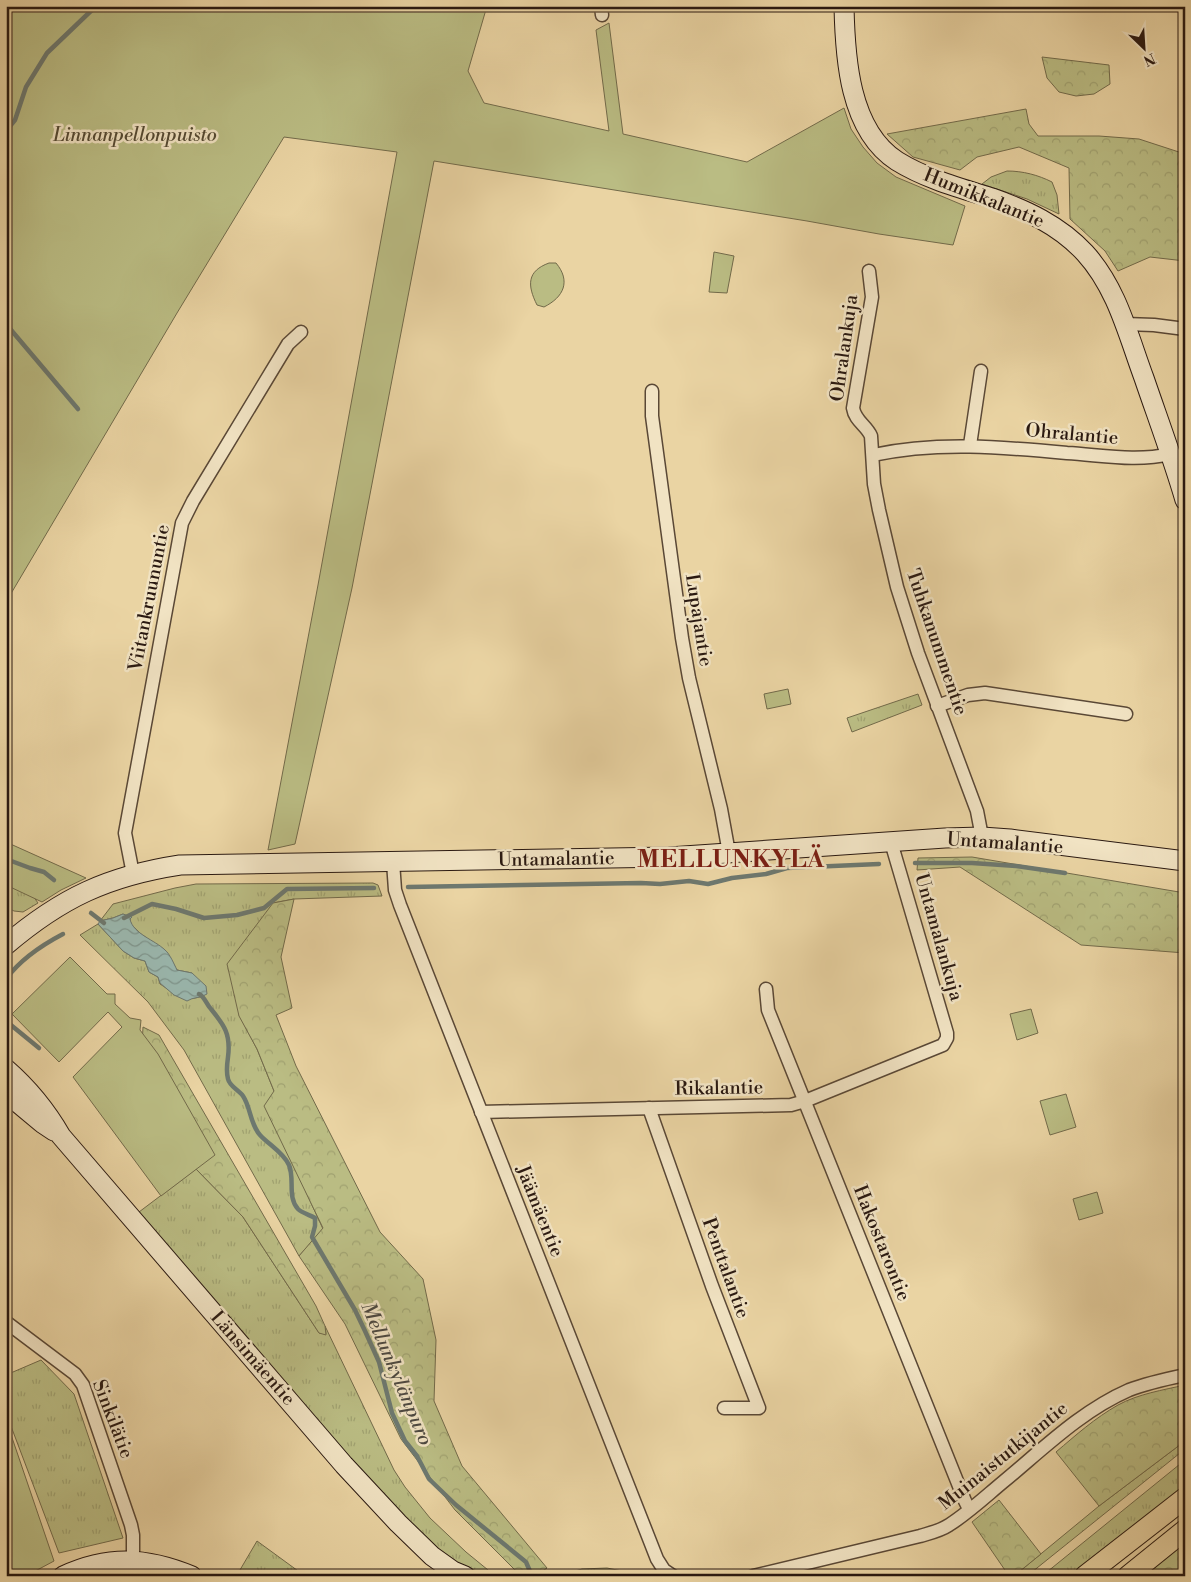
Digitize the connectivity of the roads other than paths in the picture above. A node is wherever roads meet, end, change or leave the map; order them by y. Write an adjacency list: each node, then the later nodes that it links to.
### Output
1 (844, 6): 3 (street, Humikkalantie)
2 (870, 271): 10 (street, Ohralankuja)
3 (1125, 324): 4 (street); 9 (street, Humikkalantie)
4 (1185, 329)
5 (301, 332): 19 (street, Viitankruununtie)
6 (981, 371): 8 (street)
7 (652, 391): 16 (street, Lupajantie)
8 (970, 446): 9 (street, Ohralantie); 10 (street, Ohralantie)
9 (1170, 454): 11 (street, Humikkalantie)
10 (873, 455): 12 (street, Tuhkanummentie)
11 (1185, 500)
12 (937, 706): 13 (street); 14 (street, Tuhkanummentie)
13 (1126, 714)
14 (982, 837): 15 (street, Untamalantie); 17 (street, Untamalantie)
15 (891, 842): 16 (street, Untamalantie); 22 (street, Untamalankuja)
16 (729, 853): 18 (street, Untamalantie)
17 (1185, 861)
18 (393, 862): 19 (street, Untamalantie); 27 (street, Jäämäentie)
19 (133, 874): 20 (street, Untamalantie)
20 (6, 945)
21 (766, 990): 25 (street, Hakostarontie)
22 (946, 1043): 25 (street, Rikalantie)
23 (6, 1069): 28 (street, Länsimäentie)
24 (6, 1094): 28 (street, Länsimäentie)
25 (805, 1101): 26 (street, Rikalantie); 33 (street, Hakostarontie)
26 (649, 1108): 27 (street, Rikalantie); 31 (street, Penttalantie)
27 (480, 1112): 36 (street, Jäämäentie)
28 (61, 1136): 37 (street, Länsimäentie)
29 (6, 1322): 35 (street, Sinkilätie)
30 (1185, 1375): 33 (street, Muinaistutkijantie)
31 (724, 1408)
32 (1185, 1498): 41 (main road)
33 (969, 1509): 40 (street, Muinaistutkijantie)
34 (1185, 1530): 42 (main road)
35 (133, 1560): 38 (street); 39 (street)
36 (668, 1573)
37 (458, 1574)
38 (63, 1576)
39 (192, 1576)
40 (753, 1576)
41 (1085, 1576)
42 (1128, 1576)

